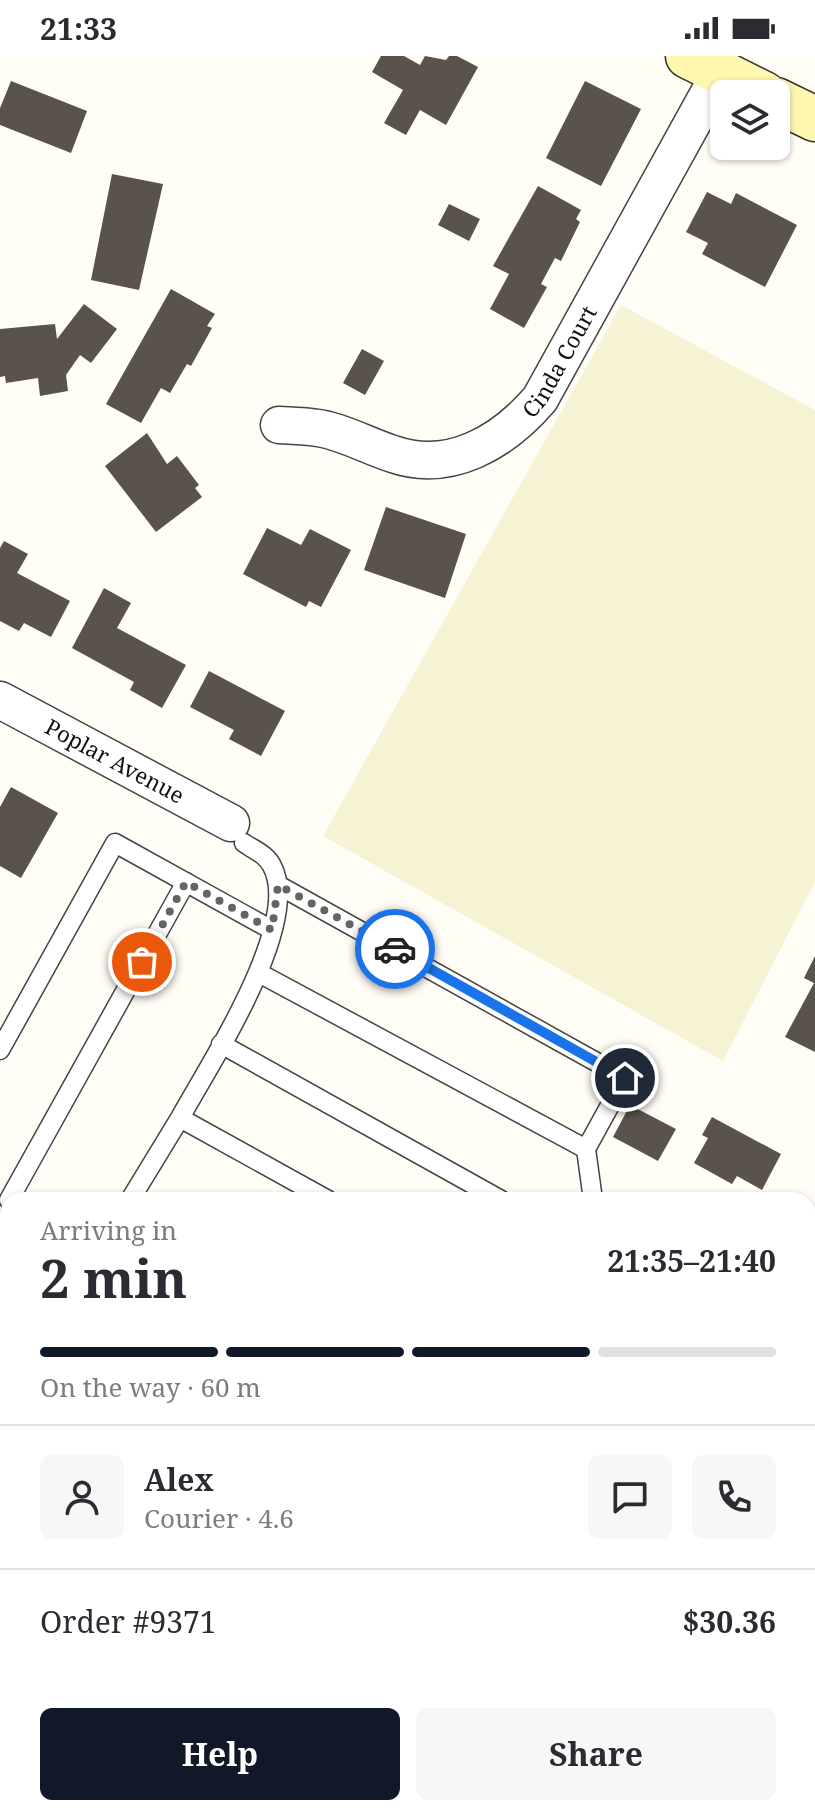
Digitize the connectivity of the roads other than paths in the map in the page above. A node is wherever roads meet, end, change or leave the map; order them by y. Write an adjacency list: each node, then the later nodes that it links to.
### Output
1 (704, 64): 2 (main road); 5 (street, Cinda Court)
2 (736, 80)
3 (790, 107): 4 (main road)
4 (815, 119)
5 (279, 425)
6 (0, 700): 7 (street, Poplar Avenue)
7 (237, 833): 9 (lane)
8 (186, 882): 10 (lane); 13 (lane); 16 (lane)
9 (278, 885): 10 (lane); 15 (lane)
10 (272, 930): 11 (lane)
11 (259, 973): 12 (lane); 15 (lane)
12 (221, 1044): 14 (lane); 19 (lane)
13 (0, 1050)
14 (180, 1118): 17 (lane); 18 (lane)
15 (586, 1149): 20 (lane)
16 (14, 1192)
17 (135, 1192)
18 (314, 1192)
19 (487, 1192)
20 (592, 1192)

